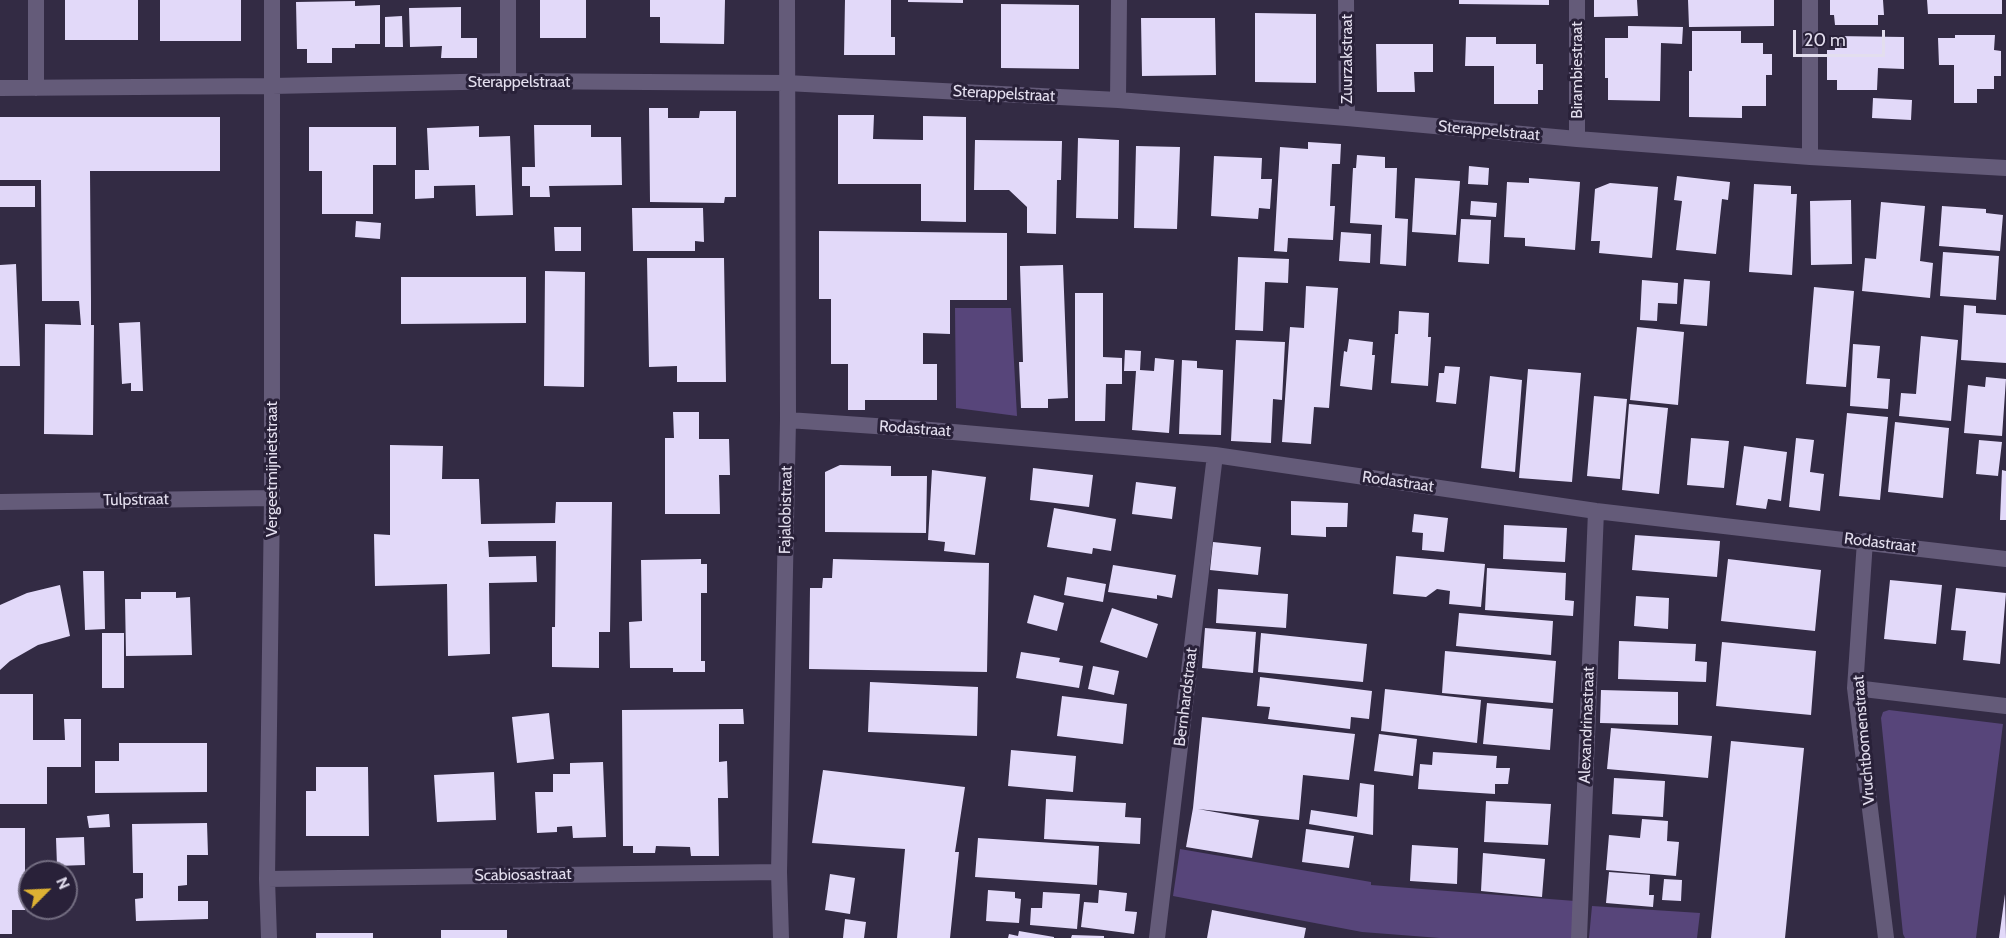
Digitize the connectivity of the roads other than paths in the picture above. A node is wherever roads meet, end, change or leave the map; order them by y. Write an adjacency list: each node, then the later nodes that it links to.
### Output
1 (36, 0): 13 (street)
2 (272, 0): 11 (street, Vergeetmijnietstraat)
3 (508, 0): 9 (street)
4 (787, 0): 10 (street, Fajalobistraat)
5 (1119, 0): 14 (street)
6 (1346, 0): 15 (street, Zuurzakstraat)
7 (1577, 0): 16 (street, Birambiestraat)
8 (1810, 0): 17 (street)
9 (508, 81): 10 (street, Sterappelstraat); 11 (street, Sterappelstraat)
10 (786, 83): 14 (street, Sterappelstraat); 19 (street, Fajalobistraat)
11 (272, 86): 13 (street, Sterappelstraat); 21 (street, Vergeetmijnietstraat)
12 (0, 88): 13 (street, Sterappelstraat)
13 (36, 88)
14 (1119, 100): 15 (street, Sterappelstraat)
15 (1347, 118): 16 (street, Sterappelstraat)
16 (1577, 139): 17 (street, Sterappelstraat)
17 (1810, 157): 18 (street, Sterappelstraat)
18 (2006, 168)
19 (788, 420): 20 (street, Rodastraat); 28 (street, Fajalobistraat)
20 (1215, 455): 23 (street, Rodastraat); 32 (street, Bernhardstraat)
21 (272, 498): 22 (street, Tulpstraat); 29 (street, Vergeetmijnietstraat)
22 (0, 502)
23 (1596, 511): 24 (street, Rodastraat); 33 (street, Alexandrinastraat)
24 (1865, 541): 25 (street, Rodastraat); 26 (street, Vruchtbomenstraat)
25 (2006, 559)
26 (1855, 688): 27 (street); 34 (street, Vruchtbomenstraat)
27 (2006, 706)
28 (778, 872): 29 (street, Scabiosastraat); 31 (street, Fajalobistraat)
29 (267, 879): 30 (street, Vergeetmijnietstraat)
30 (269, 938)
31 (781, 938)
32 (1157, 938)
33 (1579, 938)
34 (1886, 938)

